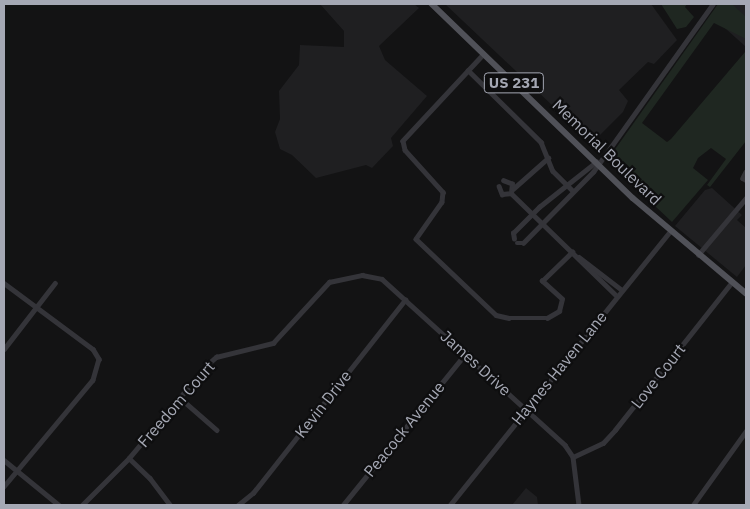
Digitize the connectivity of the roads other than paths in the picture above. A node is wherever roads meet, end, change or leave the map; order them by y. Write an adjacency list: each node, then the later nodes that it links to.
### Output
1 (432, 4): 3 (main road, Memorial Boulevard / US 231)
2 (713, 4): 6 (street)
3 (484, 54): 4 (street); 6 (main road, Memorial Boulevard / US 231)
4 (468, 70): 5 (street); 18 (street)
5 (548, 158): 11 (street); 12 (street)
6 (597, 161): 11 (street); 13 (street); 17 (main road, Memorial Boulevard / US 231)
7 (746, 172): 8 (street)
8 (746, 180)
9 (504, 181): 12 (street)
10 (499, 186): 12 (street)
11 (568, 186): 13 (street); 15 (street)
12 (512, 191): 15 (street)
13 (574, 191): 16 (street)
14 (746, 200): 19 (street)
15 (532, 214): 16 (street); 16 (street)
16 (541, 222): 18 (street)
17 (670, 231): 19 (main road, Memorial Boulevard / US 231); 23 (street, Haynes Haven Lane)
18 (572, 252): 23 (street); 25 (street)
19 (698, 255): 20 (main road, Memorial Boulevard / US 231)
20 (732, 282): 24 (main road, Memorial Boulevard / US 231); 34 (street, Love Court)
21 (4, 283): 27 (street)
22 (55, 283): 27 (street)
23 (622, 290): 25 (street, Haynes Haven Lane)
24 (746, 293)
25 (617, 296): 31 (street, Haynes Haven Lane)
26 (405, 300): 29 (street, James Drive); 30 (street, Freedom Court); 42 (street, Kevin Drive)
27 (36, 307): 28 (street); 37 (street)
28 (4, 348)
29 (466, 353): 31 (street, James Drive); 43 (street, Peacock Avenue)
30 (179, 397): 32 (street); 35 (street, Freedom Court)
31 (527, 408): 34 (street, James Drive); 44 (street, Haynes Haven Lane)
32 (218, 430)
33 (746, 431): 46 (street)
34 (573, 457): 45 (street, James Drive)
35 (129, 458): 40 (street, Freedom Court); 41 (street)
36 (4, 460): 37 (street)
37 (17, 471): 38 (street); 39 (street)
38 (4, 486)
39 (59, 505)
40 (82, 505)
41 (170, 505)
42 (238, 505)
43 (343, 505)
44 (450, 505)
45 (579, 505)
46 (693, 505)

